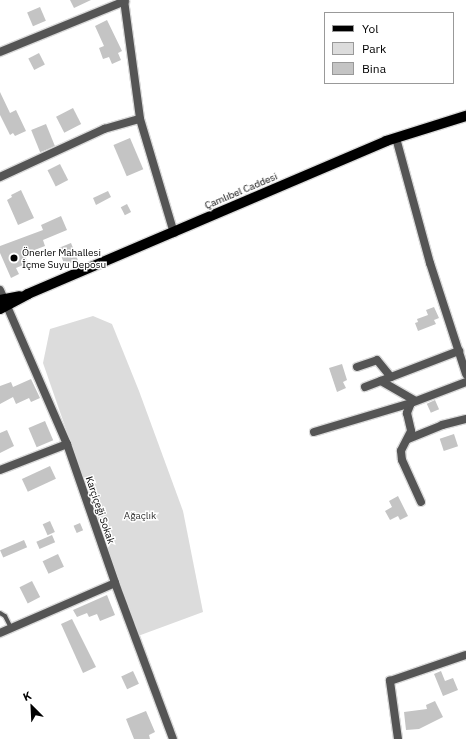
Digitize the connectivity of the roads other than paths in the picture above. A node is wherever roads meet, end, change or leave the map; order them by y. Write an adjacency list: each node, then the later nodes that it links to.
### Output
1 (124, 1): 2 (street); 4 (street)
2 (0, 52)
3 (466, 116): 5 (main road, Çamlıbel Caddesi)
4 (140, 120): 6 (street); 7 (street)
5 (396, 138): 7 (main road, Çamlıbel Caddesi); 9 (street)
6 (0, 178)
7 (174, 233): 8 (main road, Çamlıbel Caddesi)
8 (2, 301): 20 (street, Karçiçeği Sokak)
9 (459, 351): 11 (street); 12 (street)
10 (357, 367): 12 (street)
11 (466, 374)
12 (391, 377): 13 (street)
13 (381, 381): 15 (street); 16 (street)
14 (466, 382): 16 (street)
15 (365, 388)
16 (413, 402): 18 (street); 19 (street)
17 (466, 419): 19 (street)
18 (314, 432)
19 (408, 440): 22 (street)
20 (67, 444): 21 (street); 23 (street, Karçiçeği Sokak)
21 (0, 470)
22 (421, 502)
23 (114, 583): 25 (street); 28 (street, Karçiçeği Sokak)
24 (0, 613): 25 (lane)
25 (11, 629): 26 (street)
26 (0, 633)
27 (466, 655): 29 (street)
28 (173, 739)
29 (398, 739)

